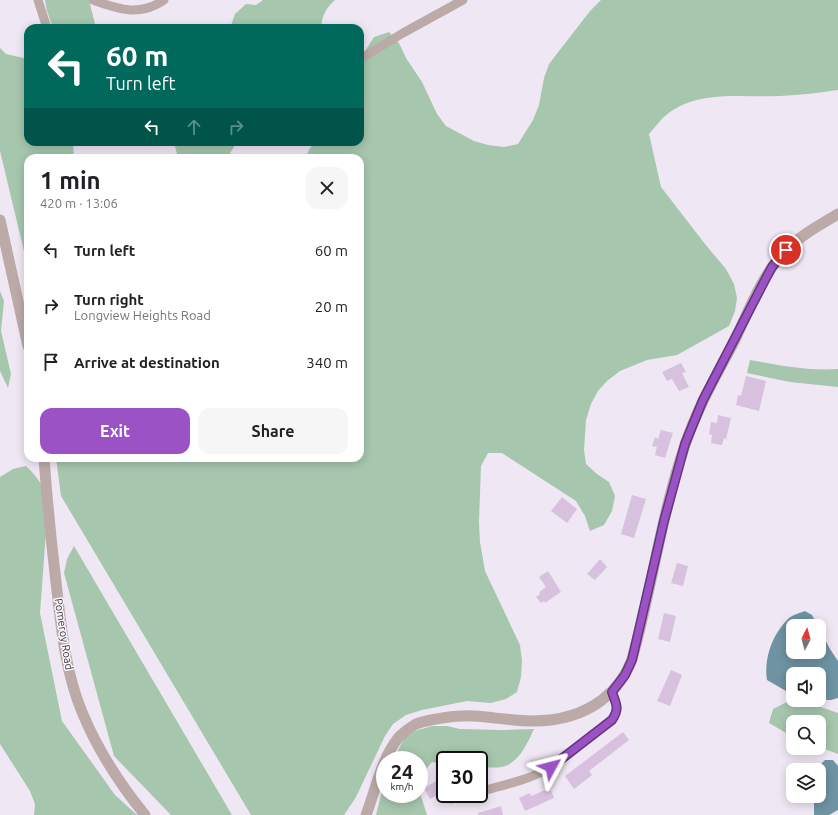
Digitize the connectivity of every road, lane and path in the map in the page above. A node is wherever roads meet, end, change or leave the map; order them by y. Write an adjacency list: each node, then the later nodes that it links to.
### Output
1 (38, 0): 5 (street)
2 (93, 0): 3 (street)
3 (164, 0)
4 (463, 0): 6 (street)
5 (46, 24)
6 (364, 57)
7 (838, 214): 11 (street)
8 (0, 220): 9 (street)
9 (24, 328)
10 (44, 462): 13 (street, Pomeroy Road)
11 (612, 692): 12 (street); 14 (street)
12 (488, 790)
13 (145, 815)
14 (366, 815)

